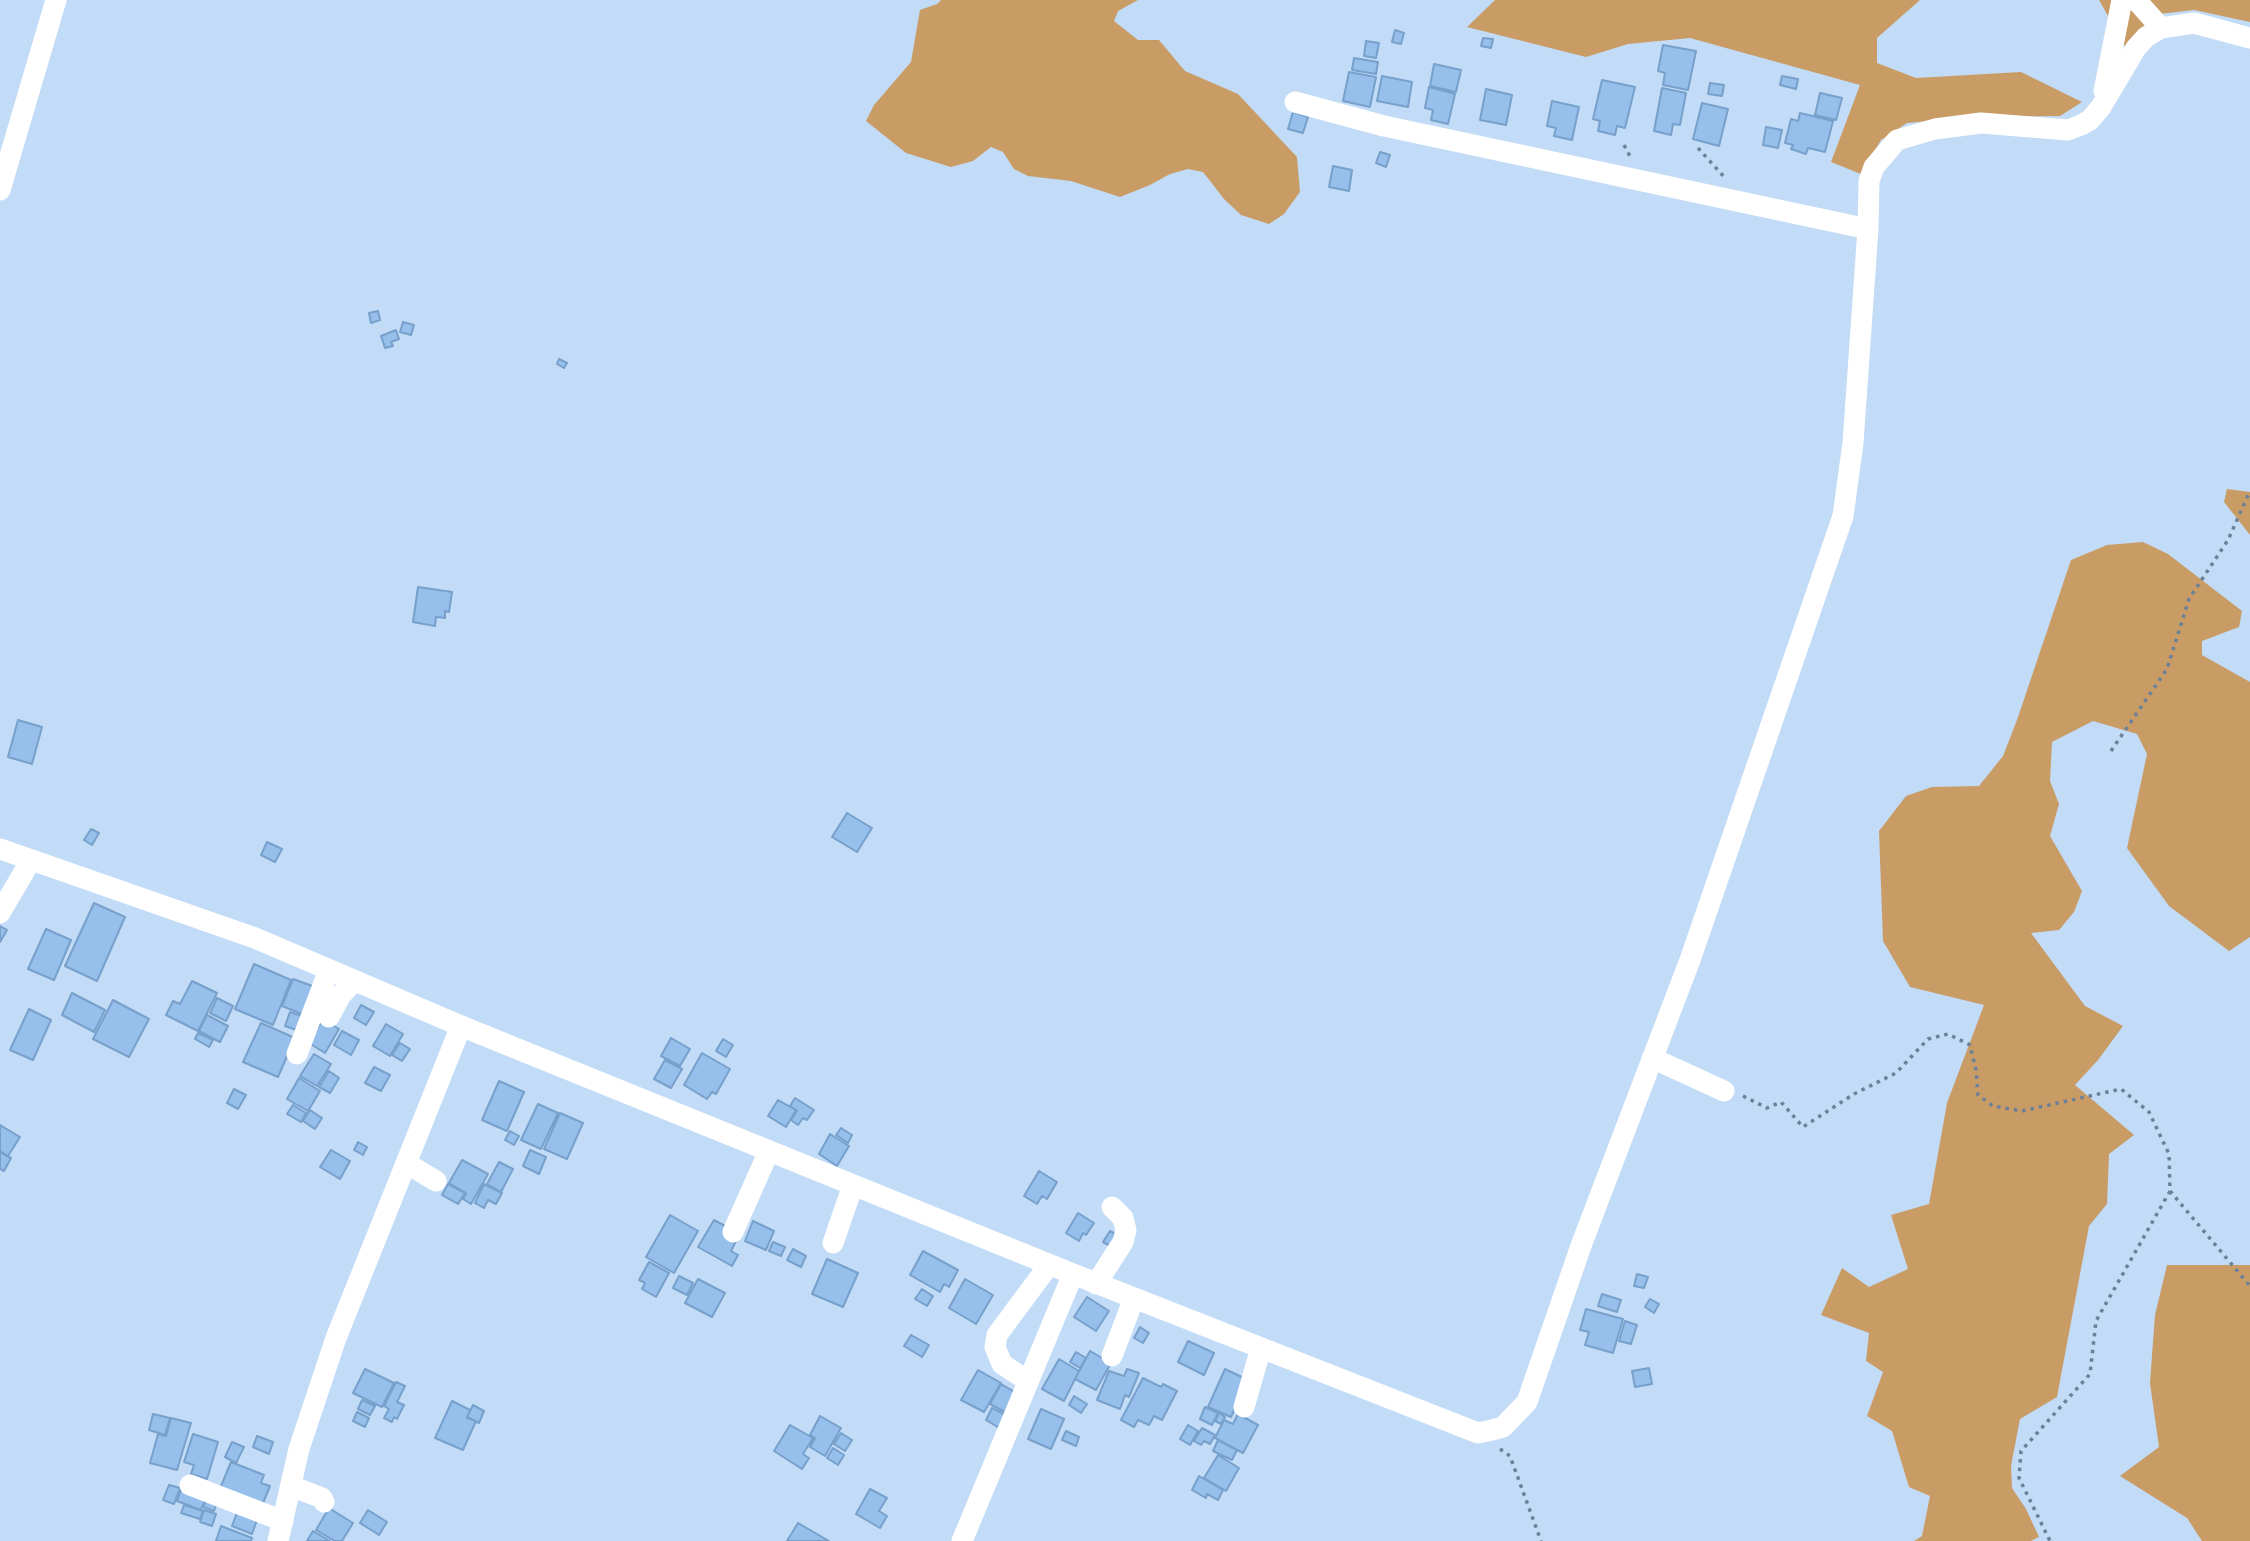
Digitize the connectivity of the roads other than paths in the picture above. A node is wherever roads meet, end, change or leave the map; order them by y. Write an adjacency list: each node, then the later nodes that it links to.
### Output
1 (57, 0): 8 (street)
2 (2122, 0): 7 (street)
3 (2136, 0): 4 (street)
4 (2161, 28): 5 (street); 7 (street)
5 (2250, 38)
6 (1295, 102): 9 (street)
7 (2101, 107): 9 (street)
8 (0, 190)
9 (1868, 229): 18 (street)
10 (0, 849): 11 (street)
11 (31, 860): 12 (street); 13 (street)
12 (0, 913)
13 (329, 970): 14 (street); 17 (street)
14 (354, 981): 15 (street); 16 (street)
15 (329, 1017)
16 (461, 1026): 20 (street); 21 (street)
17 (297, 1054)
18 (1652, 1058): 19 (street); 31 (street)
19 (1724, 1091)
20 (769, 1151): 23 (street); 25 (street)
21 (406, 1163): 22 (street); 36 (street)
22 (436, 1181)
23 (853, 1185): 26 (street); 27 (street)
24 (1112, 1207): 29 (street)
25 (733, 1232)
26 (832, 1243)
27 (1049, 1265): 28 (street); 33 (street)
28 (1073, 1274): 29 (street); 33 (street)
29 (1096, 1284): 30 (street)
30 (1134, 1298): 31 (street); 32 (street)
31 (1261, 1349): 34 (street)
32 (1112, 1356)
33 (1028, 1381): 39 (street)
34 (1244, 1406)
35 (190, 1485): 38 (street)
36 (291, 1486): 37 (street); 38 (street)
37 (324, 1502)
38 (280, 1531)
39 (962, 1541)

